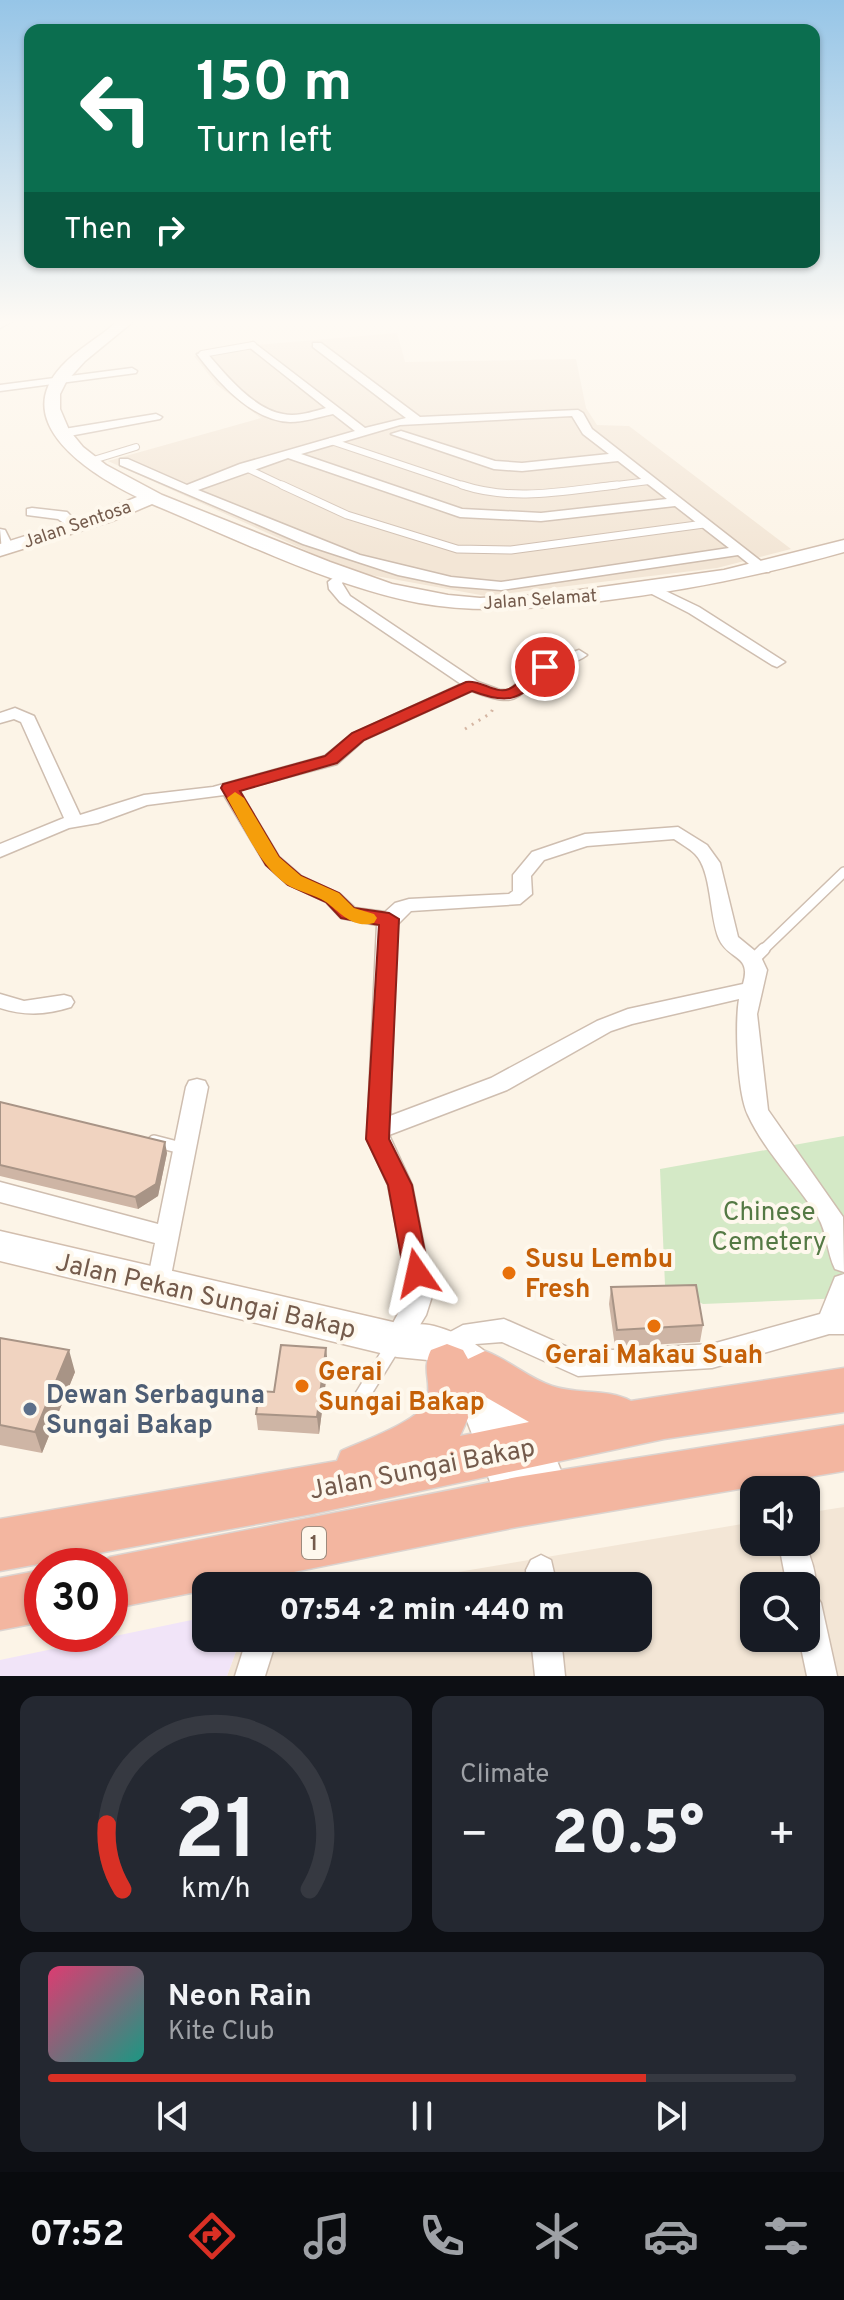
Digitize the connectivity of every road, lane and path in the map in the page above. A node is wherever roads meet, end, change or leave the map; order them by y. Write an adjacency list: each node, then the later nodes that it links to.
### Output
1 (55, 398): 9 (main road)
2 (247, 398): 5 (street)
3 (319, 398): 5 (street)
4 (387, 398): 7 (street)
5 (334, 410): 8 (street)
6 (156, 417): 9 (street)
7 (415, 419): 8 (street); 14 (street)
8 (363, 432): 11 (street)
9 (64, 433): 15 (main road, Jalan Selamat)
10 (397, 434): 14 (street)
11 (331, 441): 13 (street); 18 (lane)
12 (136, 447): 15 (lane)
13 (288, 454): 16 (street); 21 (street)
14 (619, 457): 18 (street)
15 (90, 461): 17 (main road, Jalan Selamat)
16 (244, 467): 19 (street); 25 (lane)
17 (121, 471): 19 (street); 20 (main road, Jalan Selamat); 24 (main road)
18 (649, 481): 21 (street)
19 (188, 489): 29 (street)
20 (153, 497): 22 (main road, Jalan Selamat); 24 (main road, Jalan Sentosa)
21 (676, 502): 25 (street)
22 (180, 509): 24 (main road); 31 (main road, Jalan Selamat)
23 (32, 512): 26 (street)
24 (105, 517): 26 (main road, Jalan Sentosa)
25 (704, 524): 29 (street)
26 (75, 527): 27 (main road, Jalan Sentosa)
27 (2, 544)
28 (844, 546): 30 (main road, Jalan Selamat)
29 (740, 551): 30 (street)
30 (764, 569): 32 (main road, Jalan Selamat)
31 (342, 575): 32 (main road, Jalan Selamat); 35 (street)
32 (651, 588): 34 (street)
33 (579, 655): 36 (street)
34 (777, 662)
35 (472, 685): 36 (street); 39 (street)
36 (498, 695): 38 (path)
37 (0, 718): 40 (street)
38 (465, 729)
39 (229, 788): 40 (street); 43 (street)
40 (74, 821): 41 (street)
41 (0, 851)
42 (844, 872): 44 (lane)
43 (389, 919): 44 (street); 49 (street)
44 (753, 960): 45 (street)
45 (751, 989): 49 (street); 55 (street)
46 (0, 1001): 47 (street)
47 (64, 1002)
48 (197, 1087): 51 (street)
49 (378, 1130): 59 (street)
50 (142, 1138): 51 (lane)
51 (185, 1149): 53 (street)
52 (0, 1192): 53 (street)
53 (168, 1237): 56 (street)
54 (0, 1246): 56 (main road, Jalan Pekan Sungai Bakap)
55 (844, 1262)
56 (159, 1283): 59 (main road, Jalan Pekan Sungai Bakap)
57 (844, 1285): 58 (street)
58 (836, 1323): 59 (street)
59 (437, 1353): 61 (lane); 62 (highway); 63 (main road); 65 (highway)
60 (844, 1390): 62 (highway, Jalan Sungai Bakap)
61 (359, 1401)
62 (664, 1417): 63 (highway, Jalan Sungai Bakap)
63 (516, 1448): 65 (highway, Jalan Sungai Bakap); 66 (main road)
64 (844, 1448): 66 (highway, 1)
65 (312, 1490): 67 (highway, Jalan Sungai Bakap)
66 (534, 1499): 68 (highway, 1)
67 (0, 1545)
68 (128, 1579)
69 (24, 1599): 70 (highway)
70 (0, 1604)
71 (258, 1652): 74 (street)
72 (547, 1652): 75 (street)
73 (817, 1652): 76 (street)
74 (250, 1676)
75 (550, 1676)
76 (822, 1676)

